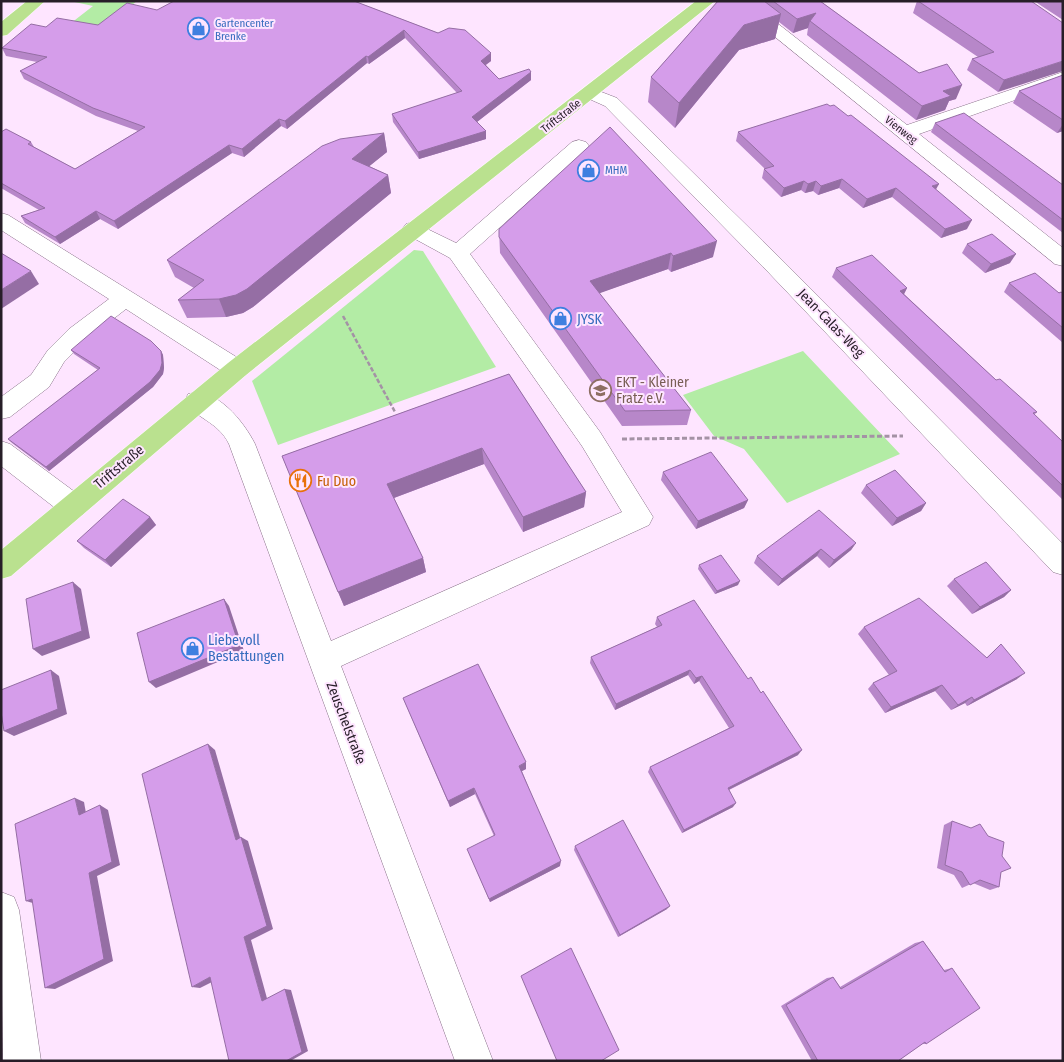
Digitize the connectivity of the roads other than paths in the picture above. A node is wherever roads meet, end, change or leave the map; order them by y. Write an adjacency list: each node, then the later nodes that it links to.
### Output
1 (37, 1): 4 (main road)
2 (707, 1): 6 (main road, Triftstraße)
3 (738, 1): 7 (street, Vienweg)
4 (1, 31)
5 (1063, 77): 7 (street)
6 (591, 92): 10 (main road, Triftstraße); 19 (street, Jean-Calas-Weg)
7 (904, 133): 12 (street, Vienweg)
8 (578, 146): 11 (street)
9 (1, 220): 13 (street)
10 (413, 229): 11 (street); 14 (main road, Triftstraße)
11 (458, 253): 21 (street)
12 (1063, 259)
13 (125, 298): 14 (street); 16 (street)
14 (236, 368): 15 (main road, Triftstraße)
15 (197, 401): 18 (main road, Triftstraße); 21 (street, Zeuschelstraße)
16 (1, 410)
17 (1, 451): 18 (street)
18 (73, 506): 20 (main road, Triftstraße)
19 (1063, 562)
20 (1, 567)
21 (322, 660): 24 (street, Zeuschelstraße)
22 (1, 910): 23 (street)
23 (22, 1061)
24 (474, 1061)

